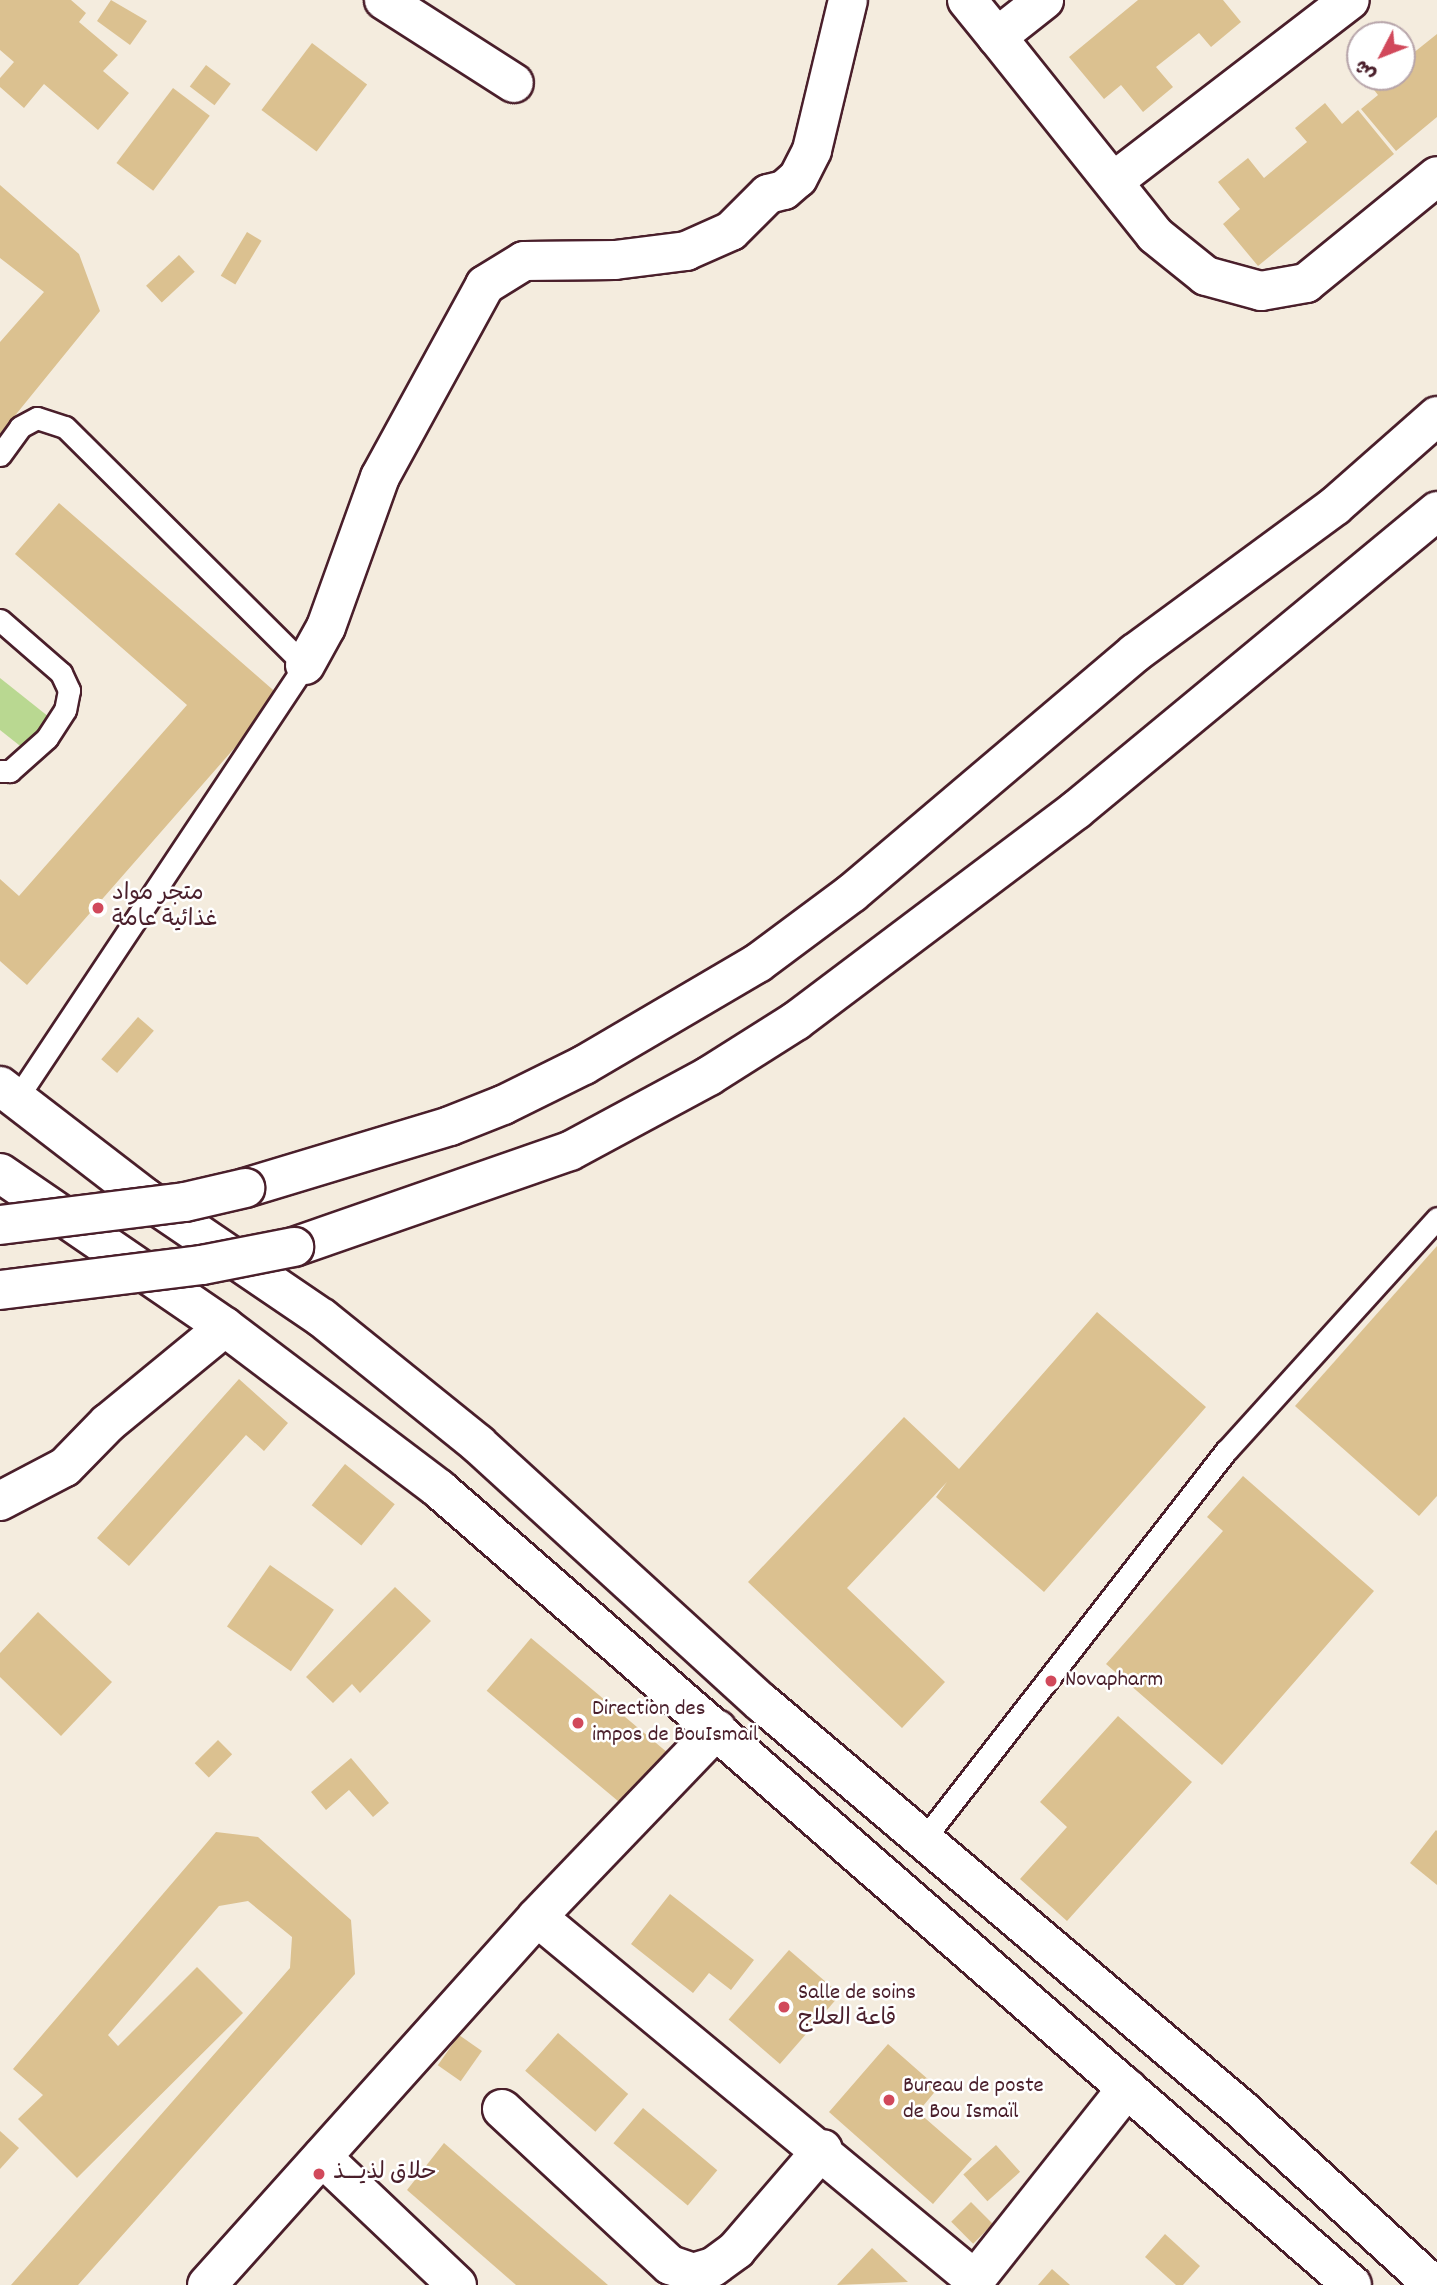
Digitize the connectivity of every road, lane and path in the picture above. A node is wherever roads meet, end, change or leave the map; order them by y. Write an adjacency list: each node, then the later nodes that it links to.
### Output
1 (384, 0): 7 (main road)
2 (848, 0): 14 (main road)
3 (967, 0): 6 (main road)
4 (1044, 0): 6 (main road)
5 (1350, 0): 9 (main road)
6 (997, 37): 9 (main road)
7 (514, 83)
8 (1437, 176): 9 (main road)
9 (1115, 181)
10 (1437, 416): 19 (main road, bridge)
11 (0, 455): 14 (lane)
12 (1437, 510): 20 (main road, bridge)
13 (0, 620): 15 (lane)
14 (305, 665): 16 (lane)
15 (0, 771)
16 (8, 1092): 24 (main road)
17 (0, 1173): 21 (main road)
18 (1437, 1218): 24 (lane)
19 (0, 1225)
20 (0, 1290)
21 (225, 1327): 22 (main road); 23 (main road)
22 (0, 1501)
23 (717, 1729): 25 (main road); 26 (main road)
24 (923, 1840): 34 (main road)
25 (537, 1917): 28 (main road); 29 (main road)
26 (1127, 2088): 30 (main road); 33 (main road)
27 (502, 2109): 28 (main road)
28 (823, 2150): 30 (main road)
29 (322, 2157): 31 (main road); 32 (main road)
30 (973, 2283)
31 (207, 2285)
32 (457, 2285)
33 (1352, 2285)
34 (1433, 2285)

